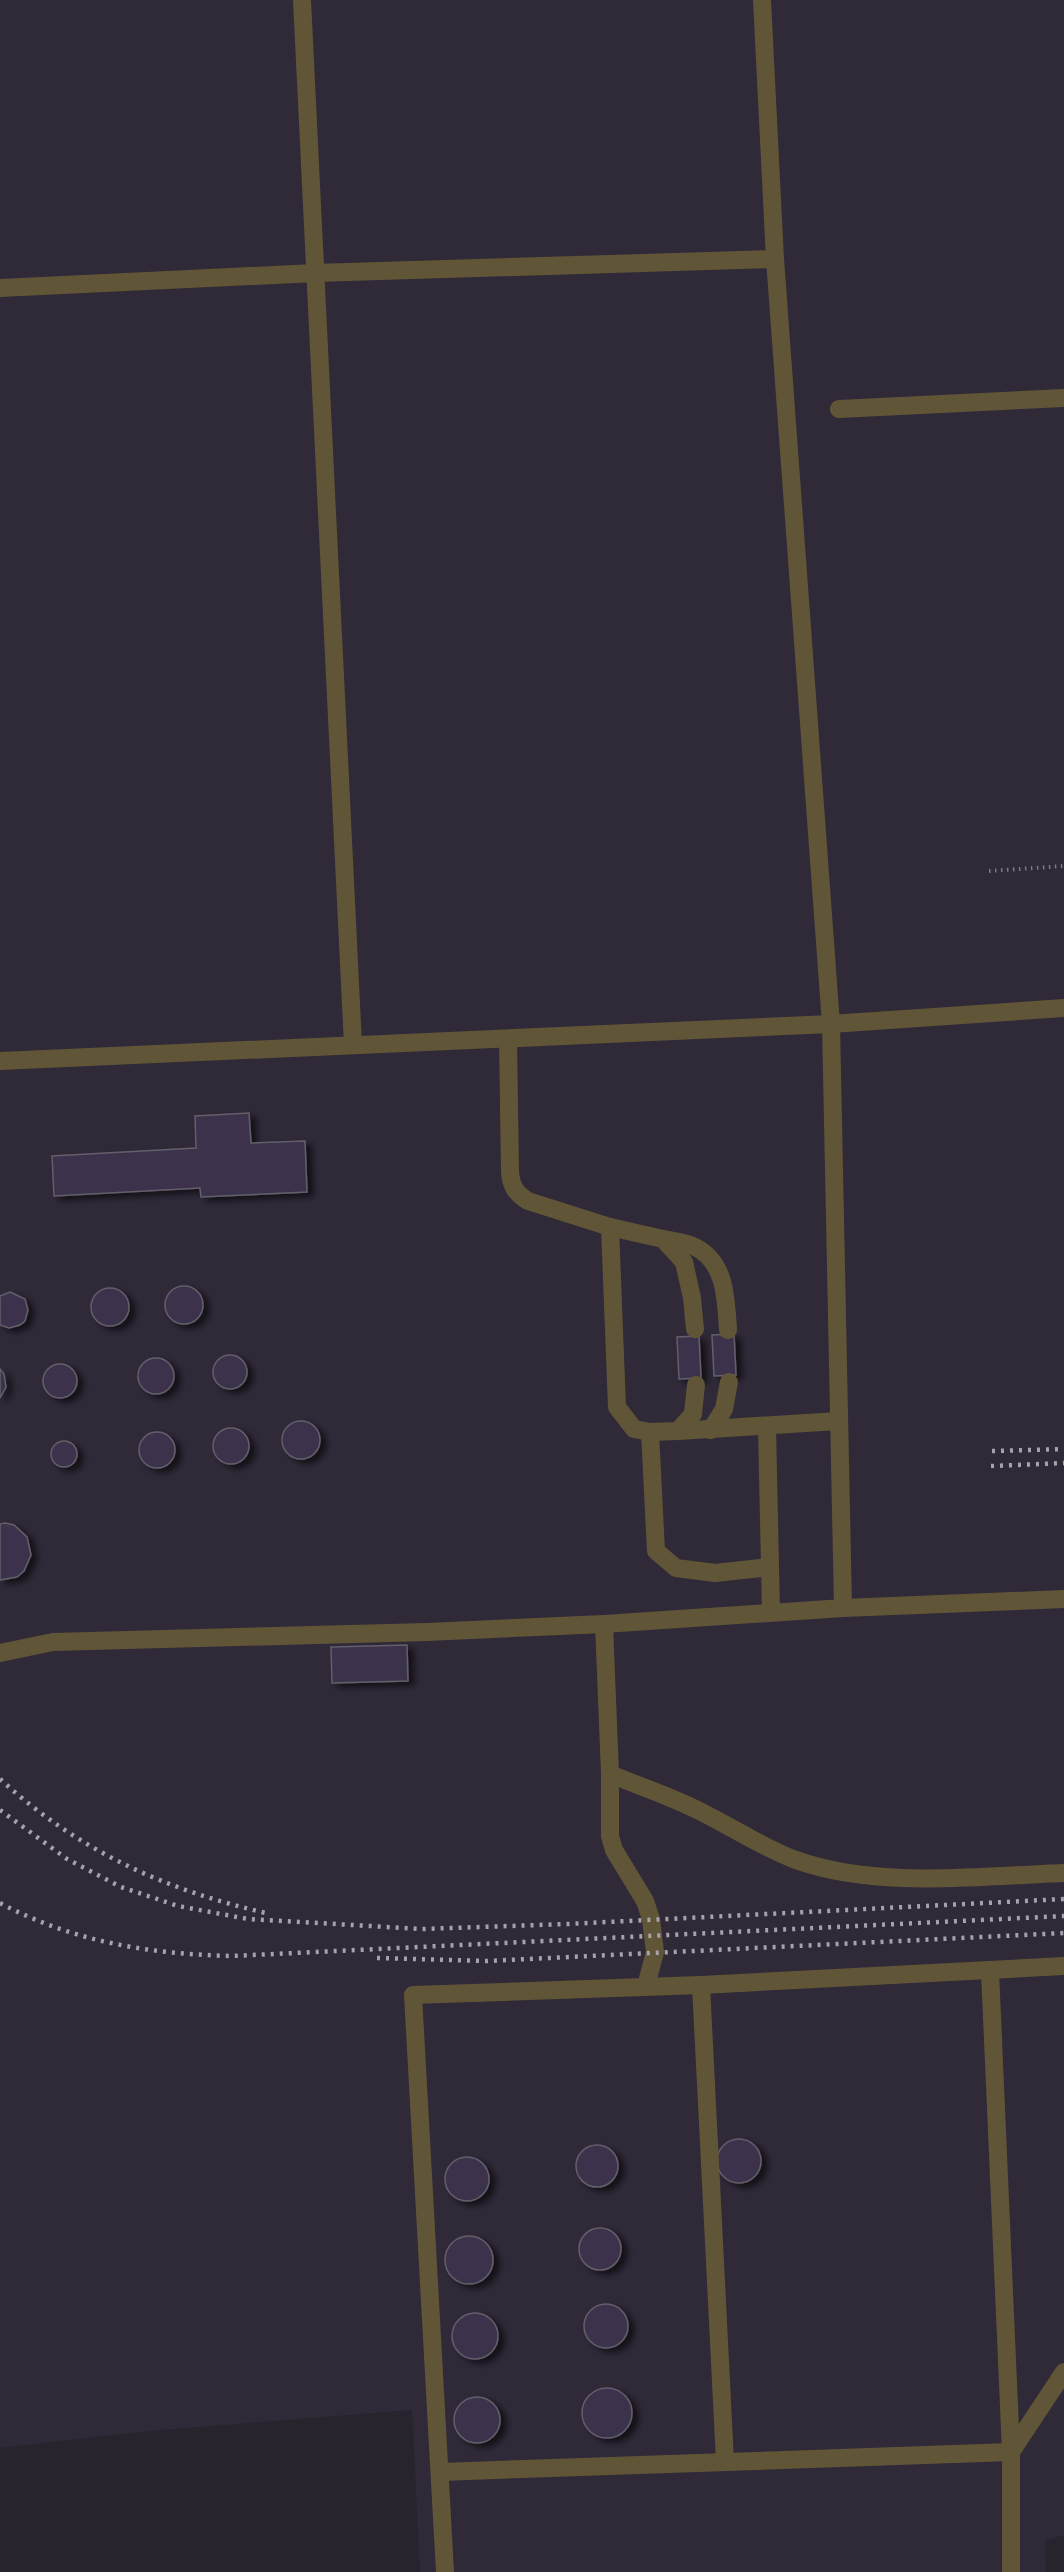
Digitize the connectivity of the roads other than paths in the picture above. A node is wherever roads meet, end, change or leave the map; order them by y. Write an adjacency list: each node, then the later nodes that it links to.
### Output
1 (302, 0): 4 (lane)
2 (762, 0): 3 (lane)
3 (775, 259): 4 (lane); 9 (lane)
4 (315, 273): 5 (lane); 11 (lane)
5 (0, 288)
6 (1064, 398): 7 (lane)
7 (839, 409)
8 (1064, 1008): 9 (lane)
9 (831, 1024): 10 (lane); 19 (lane)
10 (508, 1039): 11 (lane); 13 (lane)
11 (353, 1045): 12 (lane)
12 (0, 1061)
13 (610, 1227): 14 (lane); 23 (lane)
14 (663, 1239): 15 (lane); 16 (lane)
15 (695, 1329)
16 (728, 1330)
17 (729, 1382): 21 (lane)
18 (696, 1385): 22 (lane)
19 (838, 1421): 20 (lane); 26 (lane)
20 (767, 1427): 21 (lane); 24 (lane)
21 (711, 1430): 22 (lane)
22 (678, 1431): 23 (lane)
23 (650, 1432): 24 (lane)
24 (770, 1567): 27 (lane)
25 (1064, 1599): 26 (lane)
26 (843, 1608): 27 (lane)
27 (771, 1612): 28 (lane)
28 (604, 1624): 29 (lane); 30 (lane)
29 (0, 1653)
30 (610, 1774): 31 (lane); 35 (lane)
31 (1064, 1873)
32 (1064, 1966): 33 (lane)
33 (990, 1971): 34 (lane); 37 (lane)
34 (700, 1985): 35 (lane); 38 (lane)
35 (646, 1986): 39 (lane)
36 (1064, 2372): 37 (lane)
37 (1011, 2452): 38 (lane); 41 (lane)
38 (725, 2461): 39 (lane)
39 (440, 2472): 40 (lane)
40 (445, 2572)
41 (1011, 2572)

